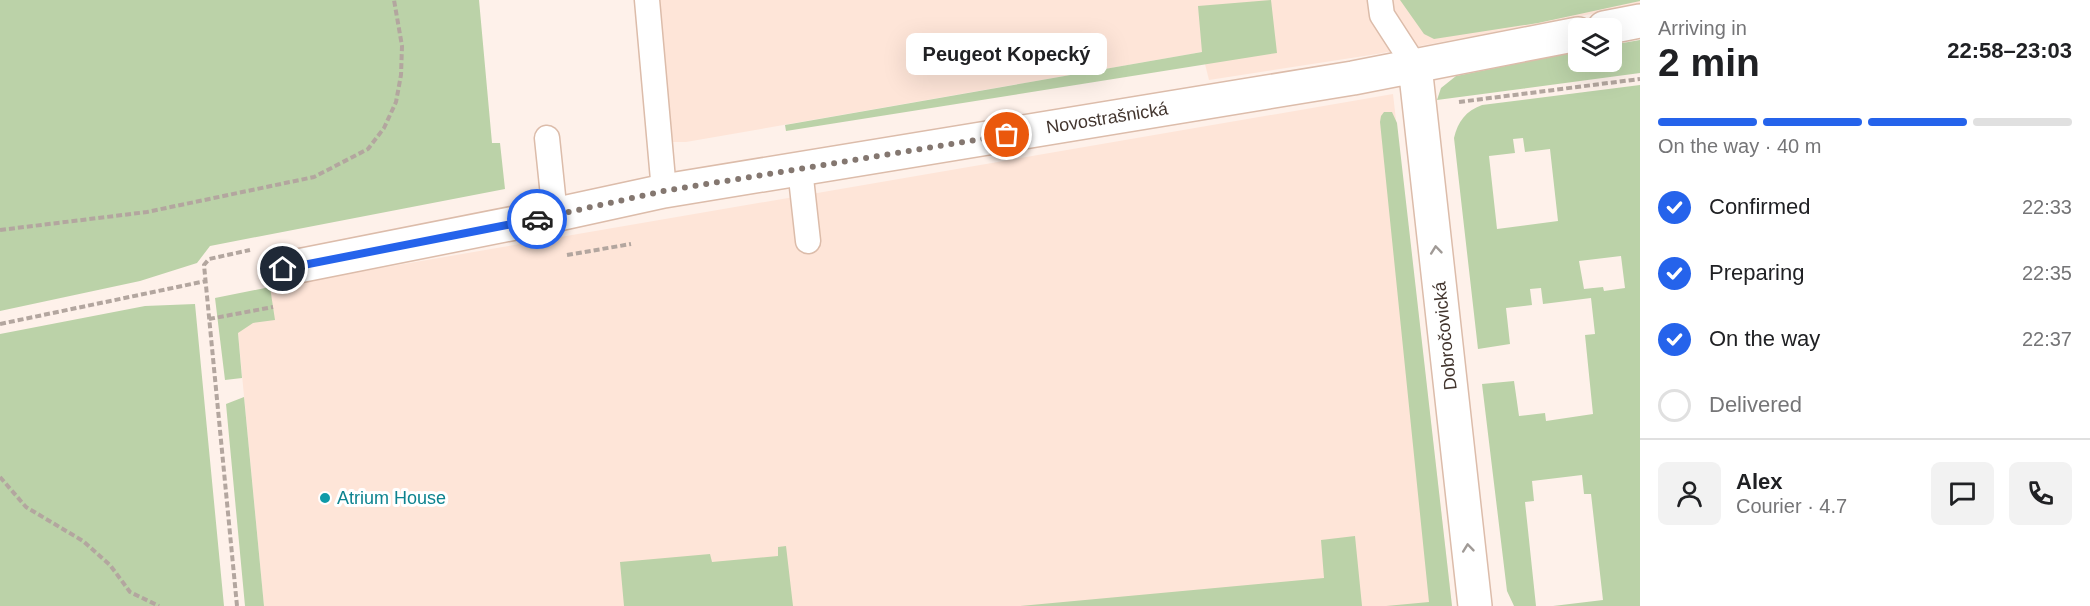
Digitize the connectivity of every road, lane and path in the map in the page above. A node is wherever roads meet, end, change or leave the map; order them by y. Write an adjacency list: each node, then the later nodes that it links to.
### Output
1 (394, 0): 14 (path)
2 (647, 0): 12 (lane)
3 (1380, 0): 7 (lane)
4 (1640, 21): 5 (street)
5 (1622, 24)
6 (1568, 36): 7 (street, Novostrašnická)
7 (1415, 66): 9 (street, Dobročovická); 11 (street, Novostrašnická)
8 (1640, 79): 9 (path)
9 (1420, 107): 27 (street, Dobročovická, one-way to 9)
10 (548, 138): 13 (lane)
11 (800, 169): 12 (street, Novostrašnická); 15 (lane)
12 (664, 191): 13 (street, Novostrašnická)
13 (555, 215): 19 (street, Novostrašnická)
14 (0, 230)
15 (808, 241)
16 (631, 244): 17 (path)
17 (556, 257)
18 (204, 265): 20 (path)
19 (283, 269)
20 (206, 281): 22 (path); 23 (path)
21 (278, 306): 22 (path)
22 (209, 319): 26 (path)
23 (0, 324)
24 (0, 477): 25 (path)
25 (159, 606)
26 (237, 606)
27 (1475, 606)

